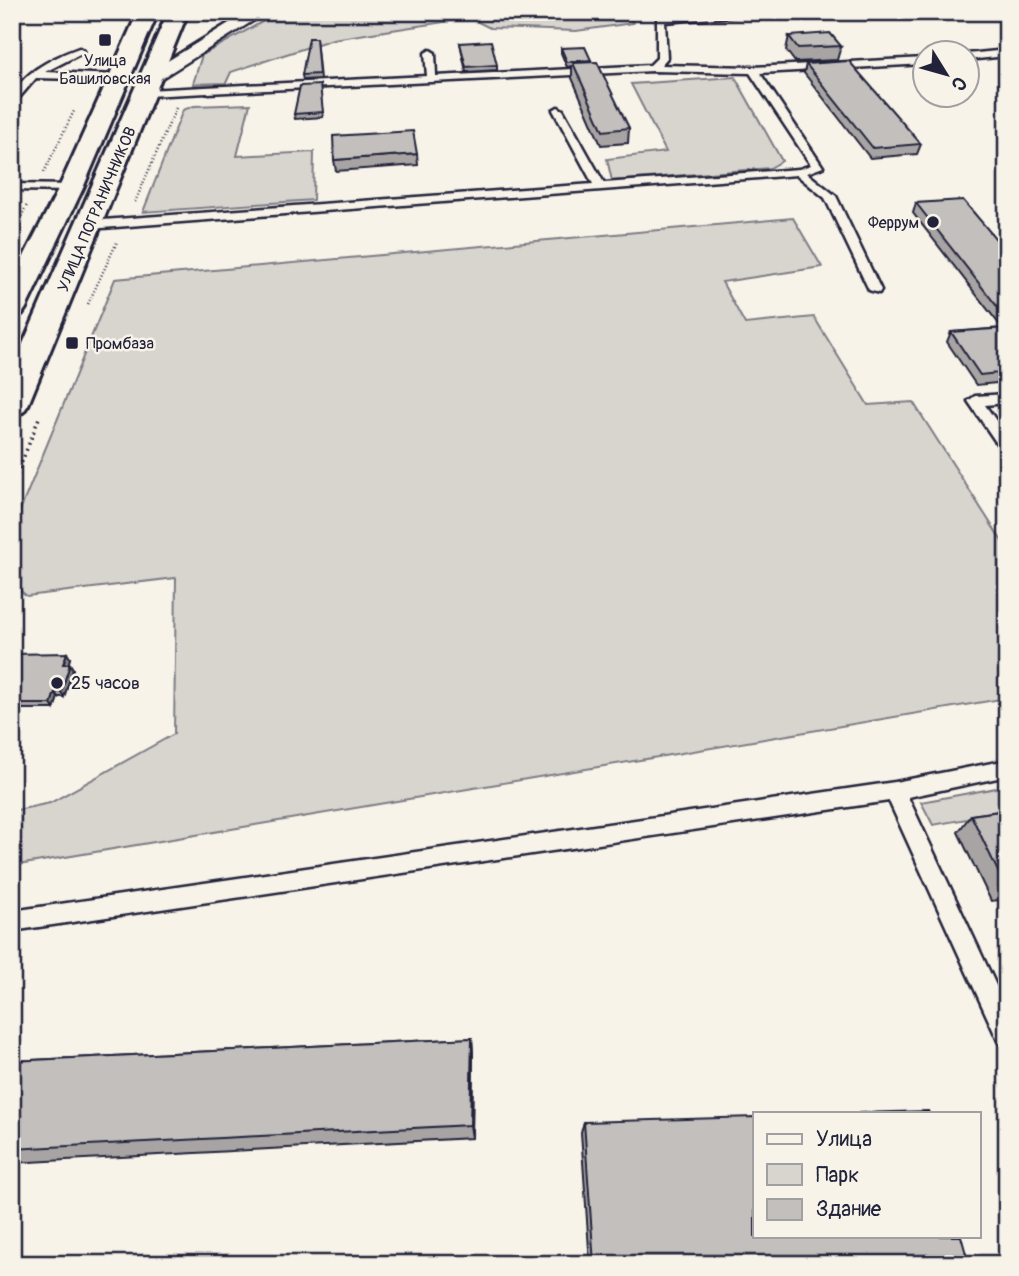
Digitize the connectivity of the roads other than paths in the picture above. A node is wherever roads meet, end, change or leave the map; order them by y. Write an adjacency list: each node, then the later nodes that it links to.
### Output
1 (148, 12): 13 (main road, УЛИЦА ПОГРАНИЧНИКОВ)
2 (178, 12): 15 (main road, УЛИЦА ПОГРАНИЧНИКОВ)
3 (259, 12): 15 (street)
4 (782, 12): 10 (lane)
5 (79, 51): 12 (lane)
6 (430, 53): 14 (lane)
7 (1007, 53): 8 (lane)
8 (981, 56)
9 (911, 62): 11 (lane)
10 (653, 68): 11 (lane); 14 (lane)
11 (753, 70): 18 (lane)
12 (33, 75): 13 (lane); 16 (lane)
13 (117, 78): 21 (main road, УЛИЦА ПОГРАНИЧНИКОВ)
14 (432, 81): 15 (lane)
15 (150, 84): 23 (main road, УЛИЦА ПОГРАНИЧНИКОВ)
16 (12, 103)
17 (558, 110): 20 (lane)
18 (799, 172): 20 (lane); 24 (lane)
19 (12, 187): 21 (lane)
20 (601, 188): 23 (lane)
21 (68, 192): 22 (lane); 25 (main road, УЛИЦА ПОГРАНИЧНИКОВ)
22 (12, 198)
23 (89, 225): 26 (main road, УЛИЦА ПОГРАНИЧНИКОВ)
24 (876, 290)
25 (12, 308)
26 (16, 392)
27 (1007, 398): 28 (lane)
28 (1007, 447)
29 (1007, 768): 30 (lane)
30 (895, 791): 31 (lane); 32 (lane)
31 (12, 920)
32 (1007, 1035)

